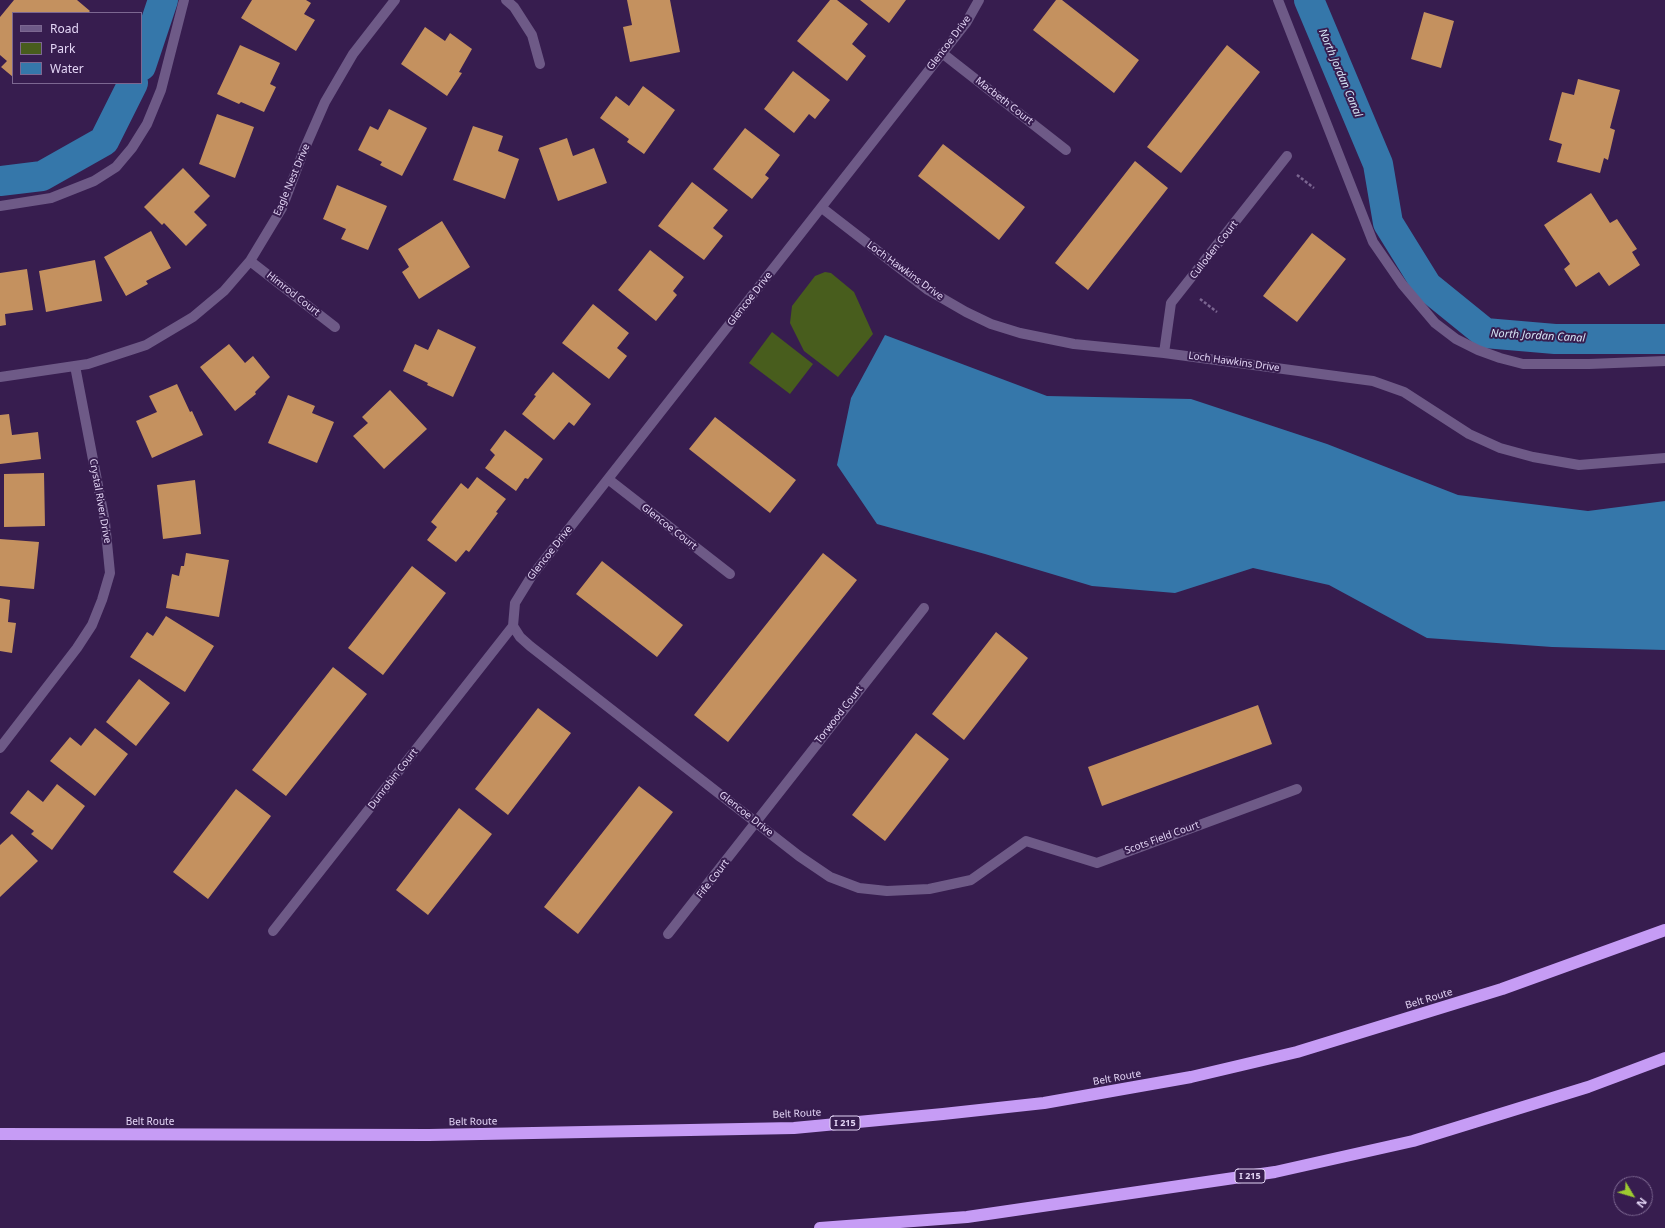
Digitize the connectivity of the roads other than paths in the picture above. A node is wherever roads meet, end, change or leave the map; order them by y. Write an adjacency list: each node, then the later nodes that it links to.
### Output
1 (184, 0): 10 (street)
2 (394, 0): 12 (street, Eagle Nest Drive)
3 (506, 0): 7 (street)
4 (979, 0): 6 (street, Glencoe Drive)
5 (1278, 0): 15 (street)
6 (942, 53): 8 (street, Macbeth Court); 11 (street, Glencoe Drive)
7 (540, 64)
8 (1066, 150)
9 (1287, 156): 14 (street, Culloden Court)
10 (0, 206)
11 (822, 208): 14 (street, Loch Hawkins Drive); 19 (street, Glencoe Drive)
12 (250, 261): 13 (street, Himrod Court); 16 (street, Eagle Nest Drive)
13 (335, 327)
14 (1164, 353): 18 (street, Loch Hawkins Drive)
15 (1665, 361)
16 (75, 366): 17 (street, Eagle Nest Drive); 23 (street, Crystal River Drive)
17 (0, 377)
18 (1665, 458)
19 (608, 479): 20 (street, Glencoe Court); 22 (street, Glencoe Drive)
20 (730, 574)
21 (924, 608): 25 (street, Torwood Court)
22 (513, 626): 25 (street, Glencoe Drive); 28 (street, Dunrobin Court)
23 (0, 748)
24 (1298, 788): 26 (street, Scots Field Court)
25 (756, 822): 26 (street, Glencoe Drive); 29 (street, Fife Court)
26 (1026, 841)
27 (1665, 930): 31 (highway, Belt Route / I 215)
28 (273, 931)
29 (668, 934)
30 (1665, 1058): 32 (highway, I 215)
31 (0, 1134)
32 (820, 1228)

